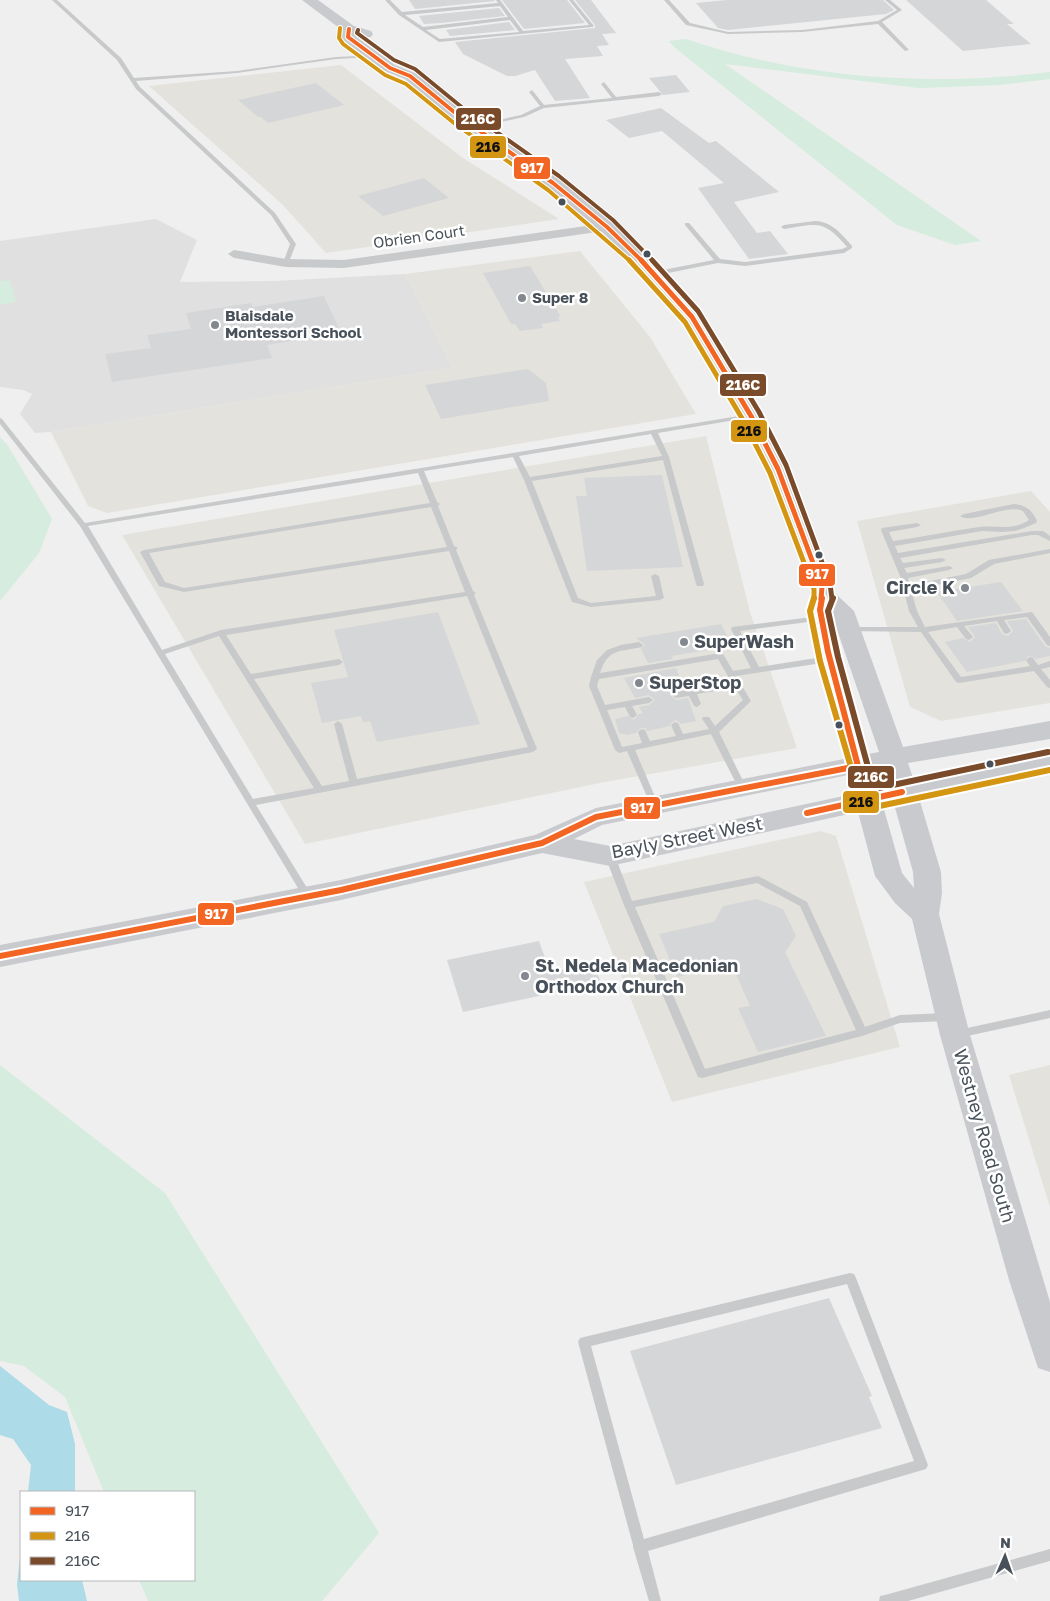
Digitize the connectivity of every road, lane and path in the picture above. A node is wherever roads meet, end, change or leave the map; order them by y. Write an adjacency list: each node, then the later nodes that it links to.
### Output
1 (54, 0): 18 (lane)
2 (309, 0): 13 (main road, Westney Road South)
3 (387, 0): 8 (lane)
4 (571, 0): 12 (lane)
5 (666, 0): 10 (lane)
6 (888, 0): 10 (lane)
7 (499, 2): 8 (lane); 9 (lane)
8 (401, 14): 11 (lane)
9 (511, 18): 11 (lane); 12 (lane)
10 (879, 22): 14 (lane)
11 (422, 29): 12 (lane)
12 (522, 33)
13 (352, 35): 15 (main road, Westney Road South); 16 (lane); 17 (main road, Westney Road South)
14 (907, 50)
15 (375, 56): 16 (lane); 17 (main road, Westney Road South)
16 (336, 58): 18 (lane)
17 (410, 76): 24 (main road, Westney Road South)
18 (133, 80): 30 (lane)
19 (604, 84): 22 (lane)
20 (532, 92): 23 (lane)
21 (659, 94): 22 (lane)
22 (615, 99): 23 (lane)
23 (543, 107): 24 (lane)
24 (474, 126): 26 (main road, Westney Road South)
25 (687, 224): 29 (lane)
26 (607, 227): 30 (street, Obrien Court); 31 (main road, Westney Road South)
27 (784, 227): 29 (lane)
28 (234, 254): 30 (street, Obrien Court)
29 (718, 261): 31 (lane)
30 (286, 263)
31 (653, 274): 32 (main road, Westney Road South)
32 (751, 416): 34 (lane); 58 (main road, Westney Road South)
33 (0, 420): 42 (lane)
34 (653, 431): 35 (lane); 36 (lane)
35 (515, 454): 37 (lane); 38 (lane)
36 (666, 457): 38 (lane); 55 (lane)
37 (420, 470): 39 (lane); 42 (lane)
38 (528, 480): 53 (lane)
39 (436, 504): 47 (lane); 47 (lane)
40 (988, 512): 41 (lane); 44 (lane); 44 (lane)
41 (964, 516)
42 (83, 525): 70 (lane)
43 (917, 525): 46 (lane)
44 (982, 529): 46 (lane)
45 (1050, 539): 49 (lane)
46 (891, 544): 49 (lane)
47 (454, 548): 57 (lane)
48 (1050, 551): 56 (lane)
49 (896, 556): 51 (lane)
50 (942, 560): 51 (lane)
51 (900, 566): 54 (lane)
52 (949, 568): 54 (lane)
53 (654, 576)
54 (904, 576): 56 (lane)
55 (700, 584)
56 (908, 588): 63 (lane)
57 (472, 594): 66 (lane); 101 (lane)
58 (822, 607): 61 (lane); 62 (main road, Westney Road South); 71 (main road, Westney Road South)
59 (998, 619): 60 (lane); 64 (lane); 68 (lane)
60 (960, 626): 63 (lane); 67 (lane)
61 (735, 629): 65 (lane); 76 (lane)
62 (848, 629): 63 (lane); 98 (main road, Westney Road South)
63 (923, 630): 75 (lane)
64 (1007, 630)
65 (724, 631)
66 (221, 633): 70 (lane); 78 (lane)
67 (969, 637)
68 (1050, 643)
69 (639, 645): 79 (lane)
70 (160, 653): 106 (lane)
71 (829, 659): 76 (lane); 100 (main road, Westney Road South)
72 (1030, 660): 75 (lane)
73 (338, 662): 78 (lane)
74 (1050, 664): 75 (lane)
75 (1036, 668): 81 (lane)
76 (756, 670): 77 (lane)
77 (730, 674): 79 (lane); 80 (lane)
78 (249, 677): 103 (lane)
79 (595, 677): 87 (lane)
80 (738, 685): 82 (lane); 94 (lane)
81 (1050, 686)
82 (692, 693): 83 (lane); 86 (lane)
83 (676, 695)
84 (648, 700): 85 (lane)
85 (628, 703): 87 (lane); 88 (lane)
86 (697, 704)
87 (601, 708): 97 (lane)
88 (633, 715)
89 (706, 719): 94 (lane)
90 (338, 724): 101 (lane)
91 (675, 725): 95 (lane)
92 (1050, 730): 98 (main road)
93 (642, 732): 96 (lane)
94 (714, 732): 95 (lane); 102 (lane)
95 (681, 738): 96 (lane)
96 (648, 744): 97 (lane)
97 (630, 748): 107 (lane)
98 (894, 758): 100 (main road); 104 (main road, Westney Road South)
99 (1050, 761): 104 (main road, Bayly Street West)
100 (858, 766): 102 (main road); 105 (main road, Westney Road South)
101 (354, 783): 103 (lane)
102 (743, 789): 107 (main road)
103 (320, 790): 106 (lane)
104 (902, 792): 105 (main road, Bayly Street West); 112 (main road, Westney Road South)
105 (868, 799): 109 (main road, Bayly Street West); 112 (main road, Westney Road South)
106 (250, 803): 110 (lane)
107 (655, 806): 108 (main road)
108 (542, 843): 109 (main road, Bayly Street West); 110 (main road)
109 (610, 856): 111 (lane)
110 (307, 897): 113 (main road)
111 (629, 905): 116 (lane); 116 (lane)
112 (925, 914): 115 (main road, Westney Road South)
113 (0, 956)
114 (1050, 1014): 115 (lane)
115 (953, 1026): 116 (lane); 117 (main road, Westney Road South)
116 (862, 1032)
117 (1050, 1356)
118 (639, 1548): 118 (lane); 120 (lane)
119 (1050, 1554): 121 (lane)
120 (655, 1601)
121 (885, 1601)

